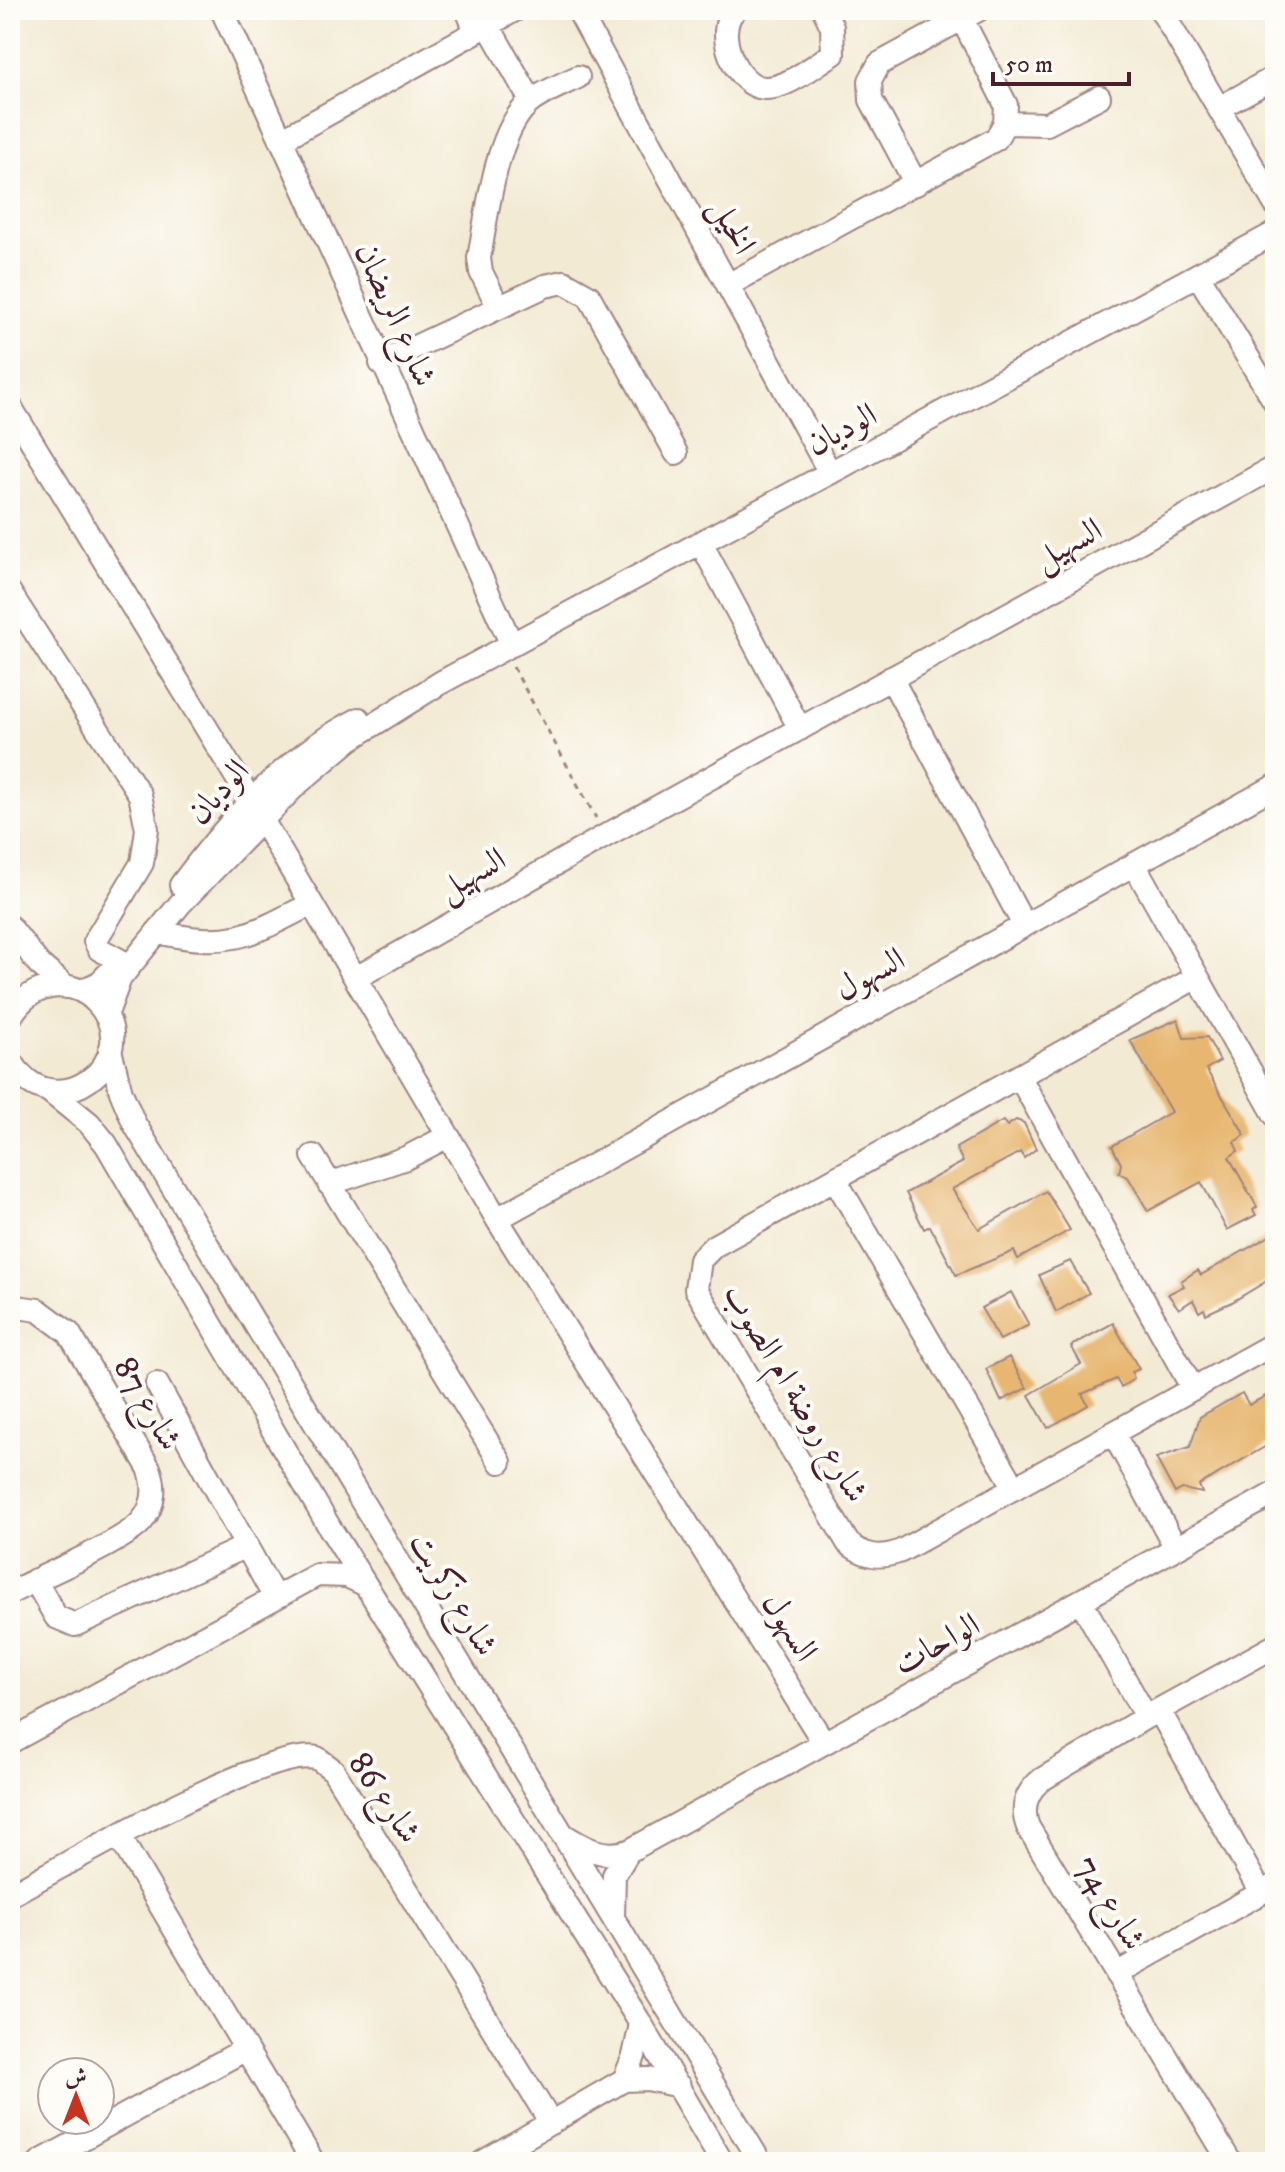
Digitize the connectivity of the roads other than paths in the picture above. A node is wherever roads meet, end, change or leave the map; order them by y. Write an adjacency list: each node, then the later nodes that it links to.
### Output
1 (222, 10): 16 (street, شارع الريضان)
2 (467, 10): 9 (street)
3 (515, 10): 9 (street)
4 (578, 10): 21 (street, الخيل)
5 (735, 10): 6 (street)
6 (824, 10)
7 (1161, 10): 14 (street)
8 (970, 14): 15 (street); 17 (street)
9 (482, 28): 13 (street); 16 (street)
10 (578, 77): 13 (street)
11 (1275, 77): 14 (street)
12 (1099, 97): 15 (street)
13 (531, 101): 22 (street)
14 (1219, 108): 18 (street)
15 (1005, 123): 17 (street)
16 (281, 140): 23 (street, شارع الريضان)
17 (916, 184): 21 (street)
18 (1275, 204)
19 (1275, 233): 20 (street, الوديان)
20 (1198, 275): 24 (street); 28 (street, الوديان)
21 (728, 285): 28 (street, الخيل)
22 (498, 306): 23 (street); 26 (street)
23 (381, 363): 31 (street, شارع الريضان)
24 (1275, 402)
25 (10, 406): 36 (street)
26 (676, 453)
27 (1275, 467): 32 (street, السهيل)
28 (830, 473): 29 (street, الوديان)
29 (701, 543): 31 (street, الوديان); 34 (street)
30 (10, 593): 43 (street)
31 (507, 647): 33 (street, الوديان)
32 (891, 678): 34 (street, السهيل); 40 (street)
33 (440, 683): 36 (street, الوديان); 37 (street, الوديان)
34 (800, 729): 45 (street, السهيل)
35 (1275, 786): 38 (street, السهول)
36 (251, 801): 37 (street); 43 (street, الوديان)
37 (262, 822): 39 (street); 42 (street, الوديان)
38 (1134, 864): 40 (street, السهول); 44 (street)
39 (311, 904): 42 (street); 45 (street)
40 (1024, 925): 58 (street, السهول)
41 (10, 927): 46 (street)
42 (157, 932): 48 (street, الوديان)
43 (121, 961): 46 (street, الوديان)
44 (1197, 977): 51 (street, شارع روضة ام الصوب); 53 (street)
45 (356, 978): 54 (street, السهول)
46 (74, 989): 47 (street, الوديان); 48 (street)
47 (12, 1007)
48 (106, 1016): 49 (street, شارع زكريت)
49 (110, 1050): 52 (street); 80 (street, شارع زكريت)
50 (10, 1059): 52 (street, شارع زكريت)
51 (1019, 1076): 56 (street, شارع روضة ام الصوب); 62 (street)
52 (29, 1085): 67 (street, شارع زكريت)
53 (1275, 1115)
54 (448, 1136): 57 (street); 58 (street, السهول)
55 (313, 1156): 57 (street)
56 (835, 1179): 65 (street); 65 (street, شارع روضة ام الصوب)
57 (329, 1184): 64 (street)
58 (497, 1219): 79 (street, السهول)
59 (10, 1306): 71 (street, شارع 87)
60 (1275, 1343): 62 (street, شارع روضة ام الصوب)
61 (157, 1384): 68 (street)
62 (1193, 1389): 63 (street, شارع روضة ام الصوب)
63 (1113, 1433): 65 (street, شارع روضة ام الصوب); 69 (street)
64 (500, 1462)
65 (1015, 1488)
66 (1275, 1493): 69 (street, الواحات)
67 (330, 1528): 70 (street); 72 (street, شارع زكريت)
68 (247, 1546): 71 (street); 74 (street)
69 (1176, 1548): 75 (street, الواحات)
70 (317, 1575): 72 (street); 74 (street)
71 (35, 1580): 73 (street, شارع 87)
72 (364, 1584): 87 (street, شارع زكريت)
73 (10, 1593)
74 (275, 1598): 78 (street)
75 (1081, 1601): 77 (street); 79 (street, الواحات)
76 (1275, 1646): 77 (street, شارع 74)
77 (1152, 1713): 83 (street); 86 (street, شارع 74)
78 (10, 1742)
79 (824, 1743): 82 (street, الواحات)
80 (559, 1832): 82 (street); 85 (street, شارع زكريت)
81 (119, 1836): 84 (street, شارع 86); 88 (street); 91 (street, شارع 86)
82 (629, 1851): 85 (street)
83 (1268, 1889): 86 (street)
84 (10, 1895)
85 (614, 1920): 96 (street, شارع زكريت)
86 (1116, 1974): 97 (street, شارع 74)
87 (641, 2024): 89 (street); 90 (street, شارع زكريت)
88 (244, 2050): 92 (street); 93 (street)
89 (624, 2080): 90 (street); 91 (street)
90 (679, 2086): 95 (street, شارع زكريت)
91 (551, 2123): 94 (street)
92 (40, 2162)
93 (313, 2162)
94 (483, 2162)
95 (722, 2162)
96 (760, 2162)
97 (1230, 2162)

